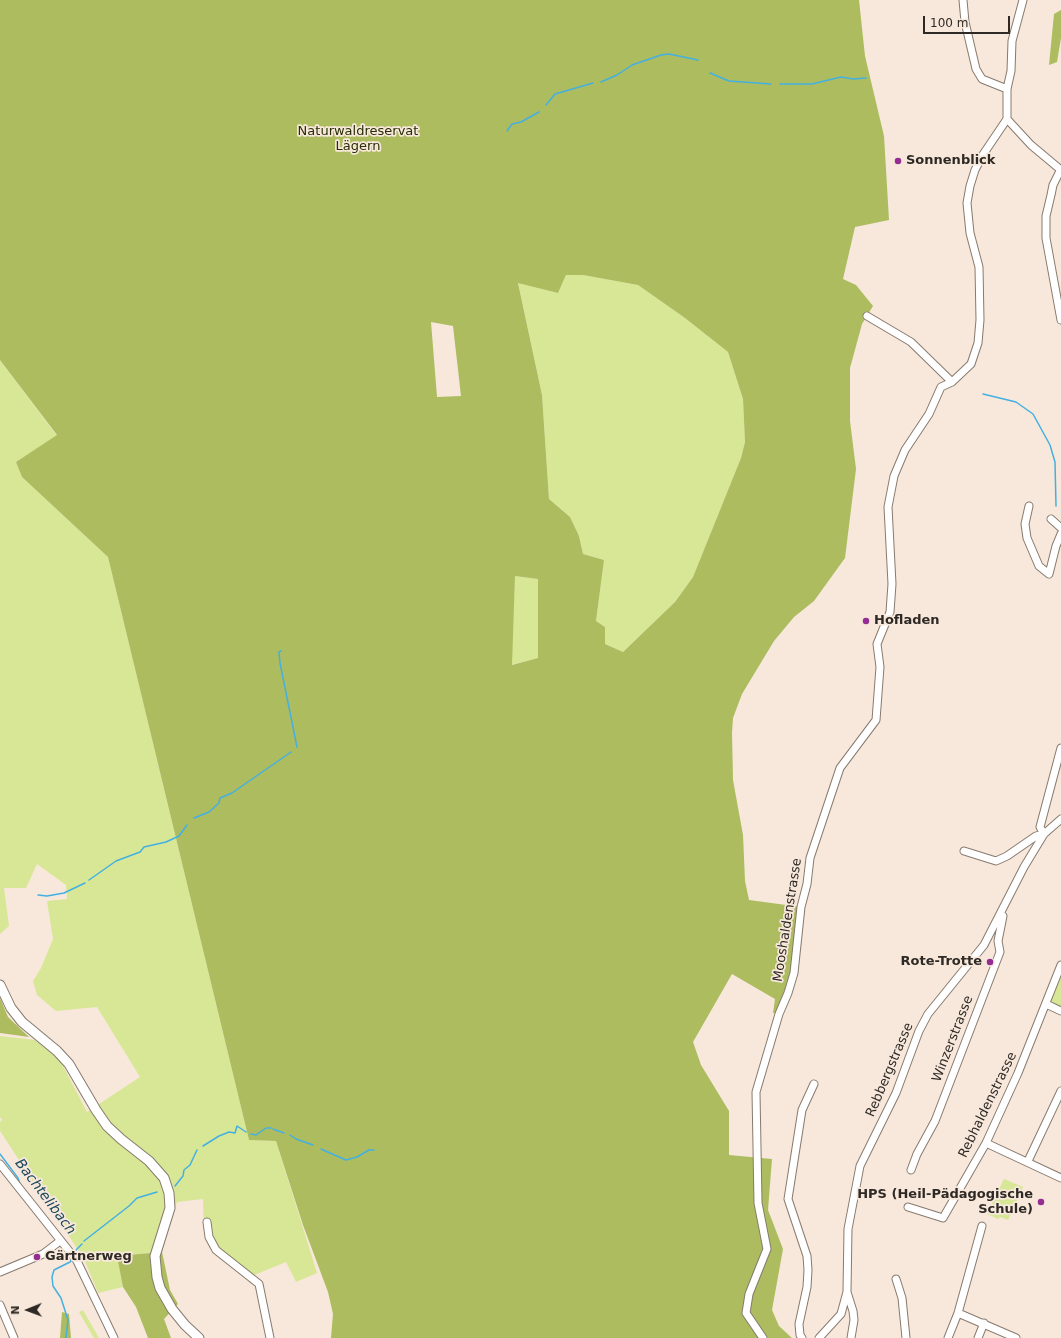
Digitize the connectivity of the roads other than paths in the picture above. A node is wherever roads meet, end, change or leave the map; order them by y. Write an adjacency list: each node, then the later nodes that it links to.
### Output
1 (963, 0): 3 (street)
2 (1023, 0): 3 (street)
3 (1007, 89): 4 (street)
4 (1008, 119): 5 (street); 8 (street, Mooshaldenstrasse)
5 (1061, 170): 7 (street)
6 (867, 316): 8 (street)
7 (1061, 320)
8 (952, 382): 43 (street, Mooshaldenstrasse)
9 (1029, 506): 12 (street)
10 (1051, 519): 11 (street)
11 (1061, 528)
12 (1061, 534)
13 (1061, 748): 15 (street)
14 (1061, 819): 15 (street, Rebbergstrasse)
15 (1044, 834): 16 (street, Rebbergstrasse); 17 (street, Rebbergstrasse)
16 (964, 851)
17 (1001, 914): 27 (street, Winzerstrasse); 35 (street, Rebbergstrasse)
18 (1061, 965): 20 (street, Rebhaldenstrasse)
19 (0, 985): 41 (main road)
20 (1046, 1004): 21 (street); 24 (street, Rebhaldenstrasse)
21 (1061, 1011)
22 (814, 1084): 44 (street)
23 (1061, 1091): 25 (street)
24 (986, 1143): 25 (street); 29 (street, Rebhaldenstrasse)
25 (1028, 1161): 28 (street)
26 (0, 1164): 32 (street)
27 (910, 1170)
28 (1061, 1178)
29 (908, 1208)
30 (207, 1222): 42 (street)
31 (982, 1226): 37 (street)
32 (60, 1241): 33 (street); 40 (street)
33 (0, 1272)
34 (896, 1279): 47 (street)
35 (847, 1292): 45 (street, Rebbergstrasse); 46 (street)
36 (0, 1305): 39 (street)
37 (958, 1313): 38 (street); 48 (street)
38 (984, 1323): 49 (street); 50 (street)
39 (14, 1338)
40 (114, 1338)
41 (200, 1338)
42 (270, 1338)
43 (763, 1338)
44 (802, 1338)
45 (820, 1338)
46 (851, 1338)
47 (906, 1338)
48 (948, 1338)
49 (978, 1338)
50 (1016, 1338)

